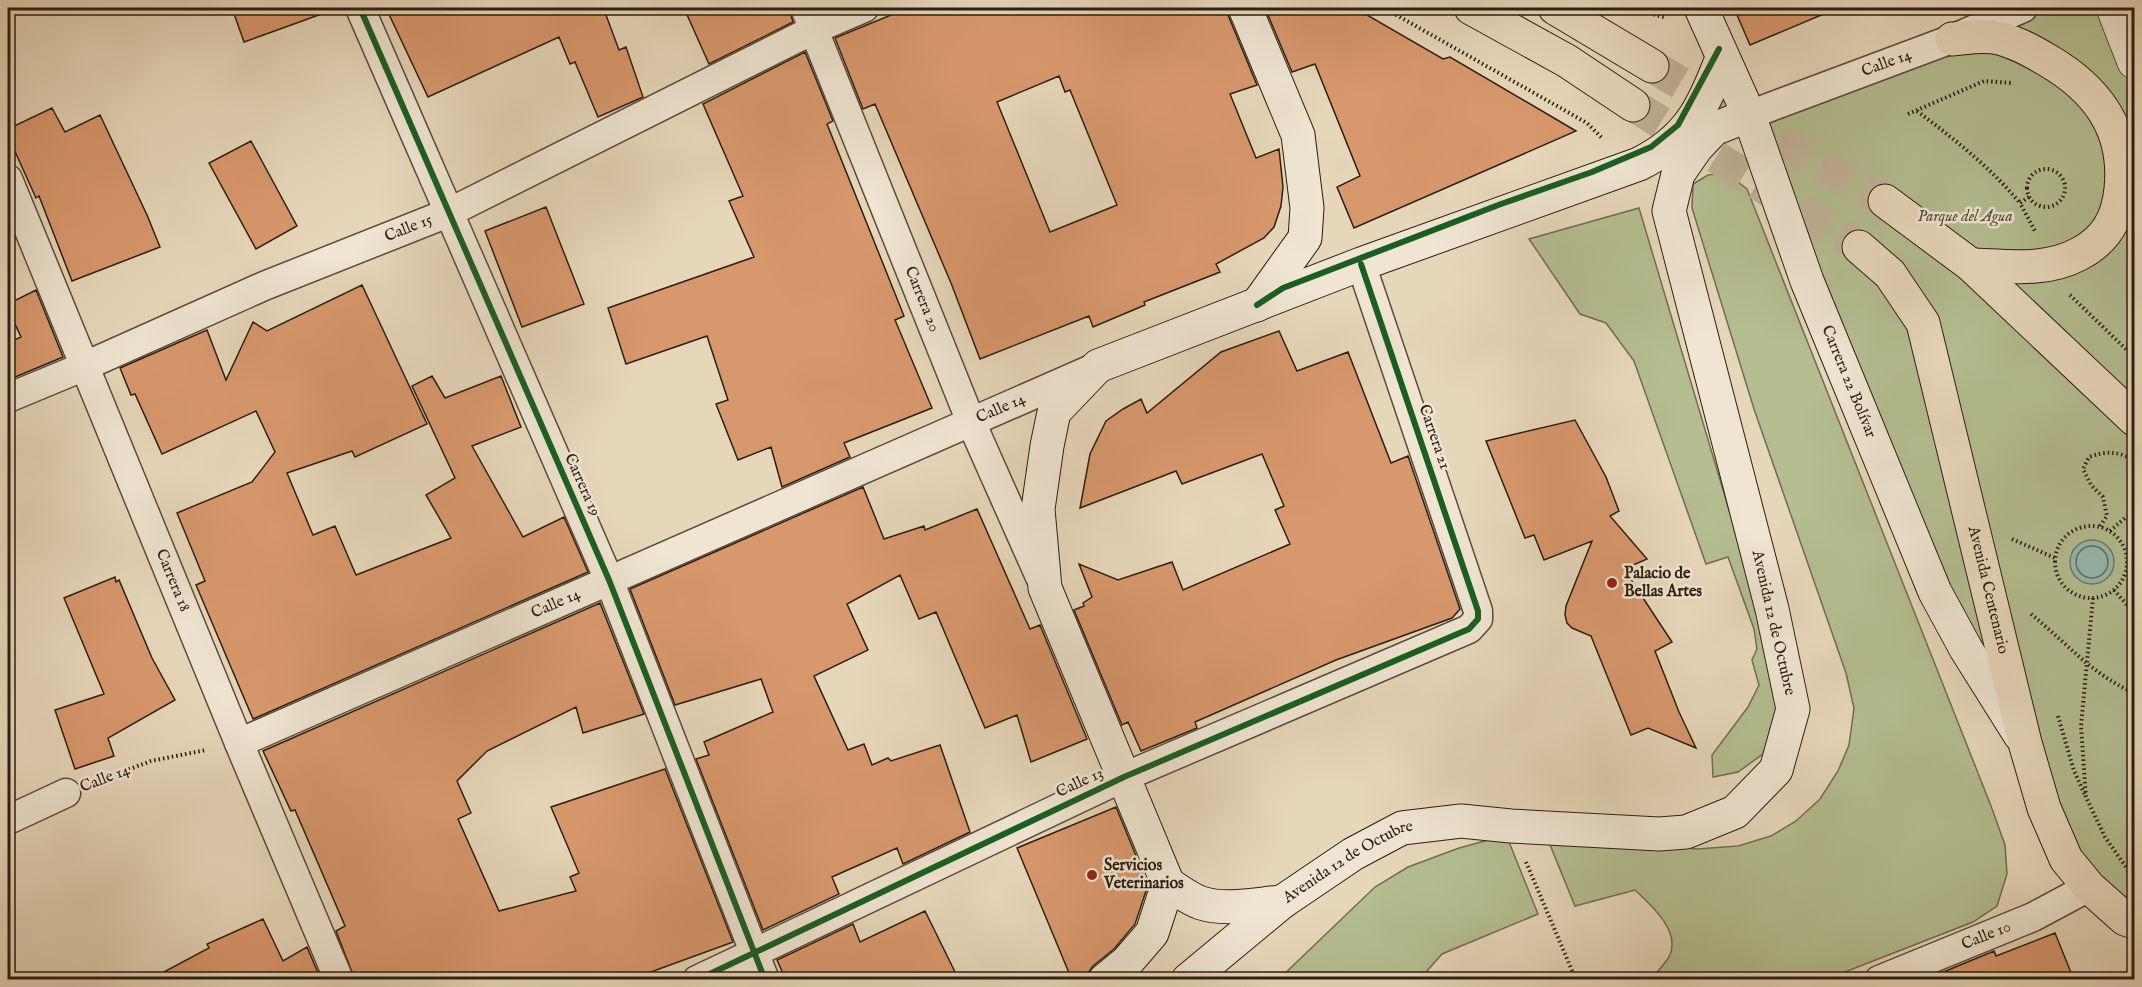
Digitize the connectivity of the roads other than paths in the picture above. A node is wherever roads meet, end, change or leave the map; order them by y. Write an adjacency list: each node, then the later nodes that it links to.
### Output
1 (360, 8): 20 (street, Carrera 19)
2 (864, 8): 9 (street, Calle 15)
3 (1245, 8): 24 (main road)
4 (1471, 8): 14 (main road)
5 (1555, 8): 13 (main road)
6 (1701, 8): 11 (main road, Carrera 22 Bolívar)
7 (2023, 8): 10 (street, Calle 14)
8 (2113, 8): 12 (main road)
9 (809, 19): 20 (street, Calle 15); 29 (street, Carrera 20)
10 (1952, 39): 15 (street, Calle 14); 23 (main road)
11 (1722, 57): 15 (main road, Carrera 22 Bolívar); 16 (main road, Calle 14)
12 (2134, 62)
13 (1652, 66)
14 (1633, 105)
15 (1749, 115): 19 (main road, Avenida 12 de Octubre); 35 (main road, Carrera 22 Bolívar)
16 (1634, 165): 19 (main road); 22 (main road, Calle 14)
17 (8, 179): 25 (street, Carrera 18)
18 (1885, 201): 23 (main road)
19 (1669, 211): 41 (main road, Avenida 12 de Octubre)
20 (448, 213): 25 (street, Calle 15); 31 (street, Carrera 19)
21 (1859, 247): 35 (main road, Avenida Centenario)
22 (1361, 264): 24 (main road, Calle 14); 33 (street, Carrera 21)
23 (1971, 265): 28 (main road)
24 (1257, 305): 26 (main road, Calle 14)
25 (85, 366): 27 (street, Calle 15); 34 (street, Carrera 18)
26 (1098, 366): 29 (street, Calle 14); 30 (main road, Calle 14)
27 (8, 398)
28 (2134, 419)
29 (971, 422): 31 (street, Calle 14); 32 (street, Carrera 20)
30 (1047, 446): 32 (main road, Carrera 20)
31 (609, 580): 34 (street, Calle 14); 43 (street, Carrera 19)
32 (1045, 588): 36 (main road, Carrera 20)
33 (1478, 619): 36 (street, Calle 13)
34 (239, 743): 44 (street, Carrera 18)
35 (2025, 743): 40 (main road, Avenida Centenario)
36 (1124, 777): 39 (main road, Carrera 20); 43 (street, Calle 13)
37 (66, 793): 38 (street, Calle 14)
38 (8, 820)
39 (1168, 884): 41 (main road); 47 (main road)
40 (2088, 887): 42 (main road, Avenida Centenario); 49 (street, Calle 10)
41 (1282, 902): 48 (main road, Avenida 12 de Octubre)
42 (2134, 922)
43 (754, 952): 45 (street, Calle 13); 46 (street, Carrera 19)
44 (339, 980)
45 (697, 980)
46 (765, 980)
47 (1105, 980)
48 (1188, 980)
49 (1879, 980)

